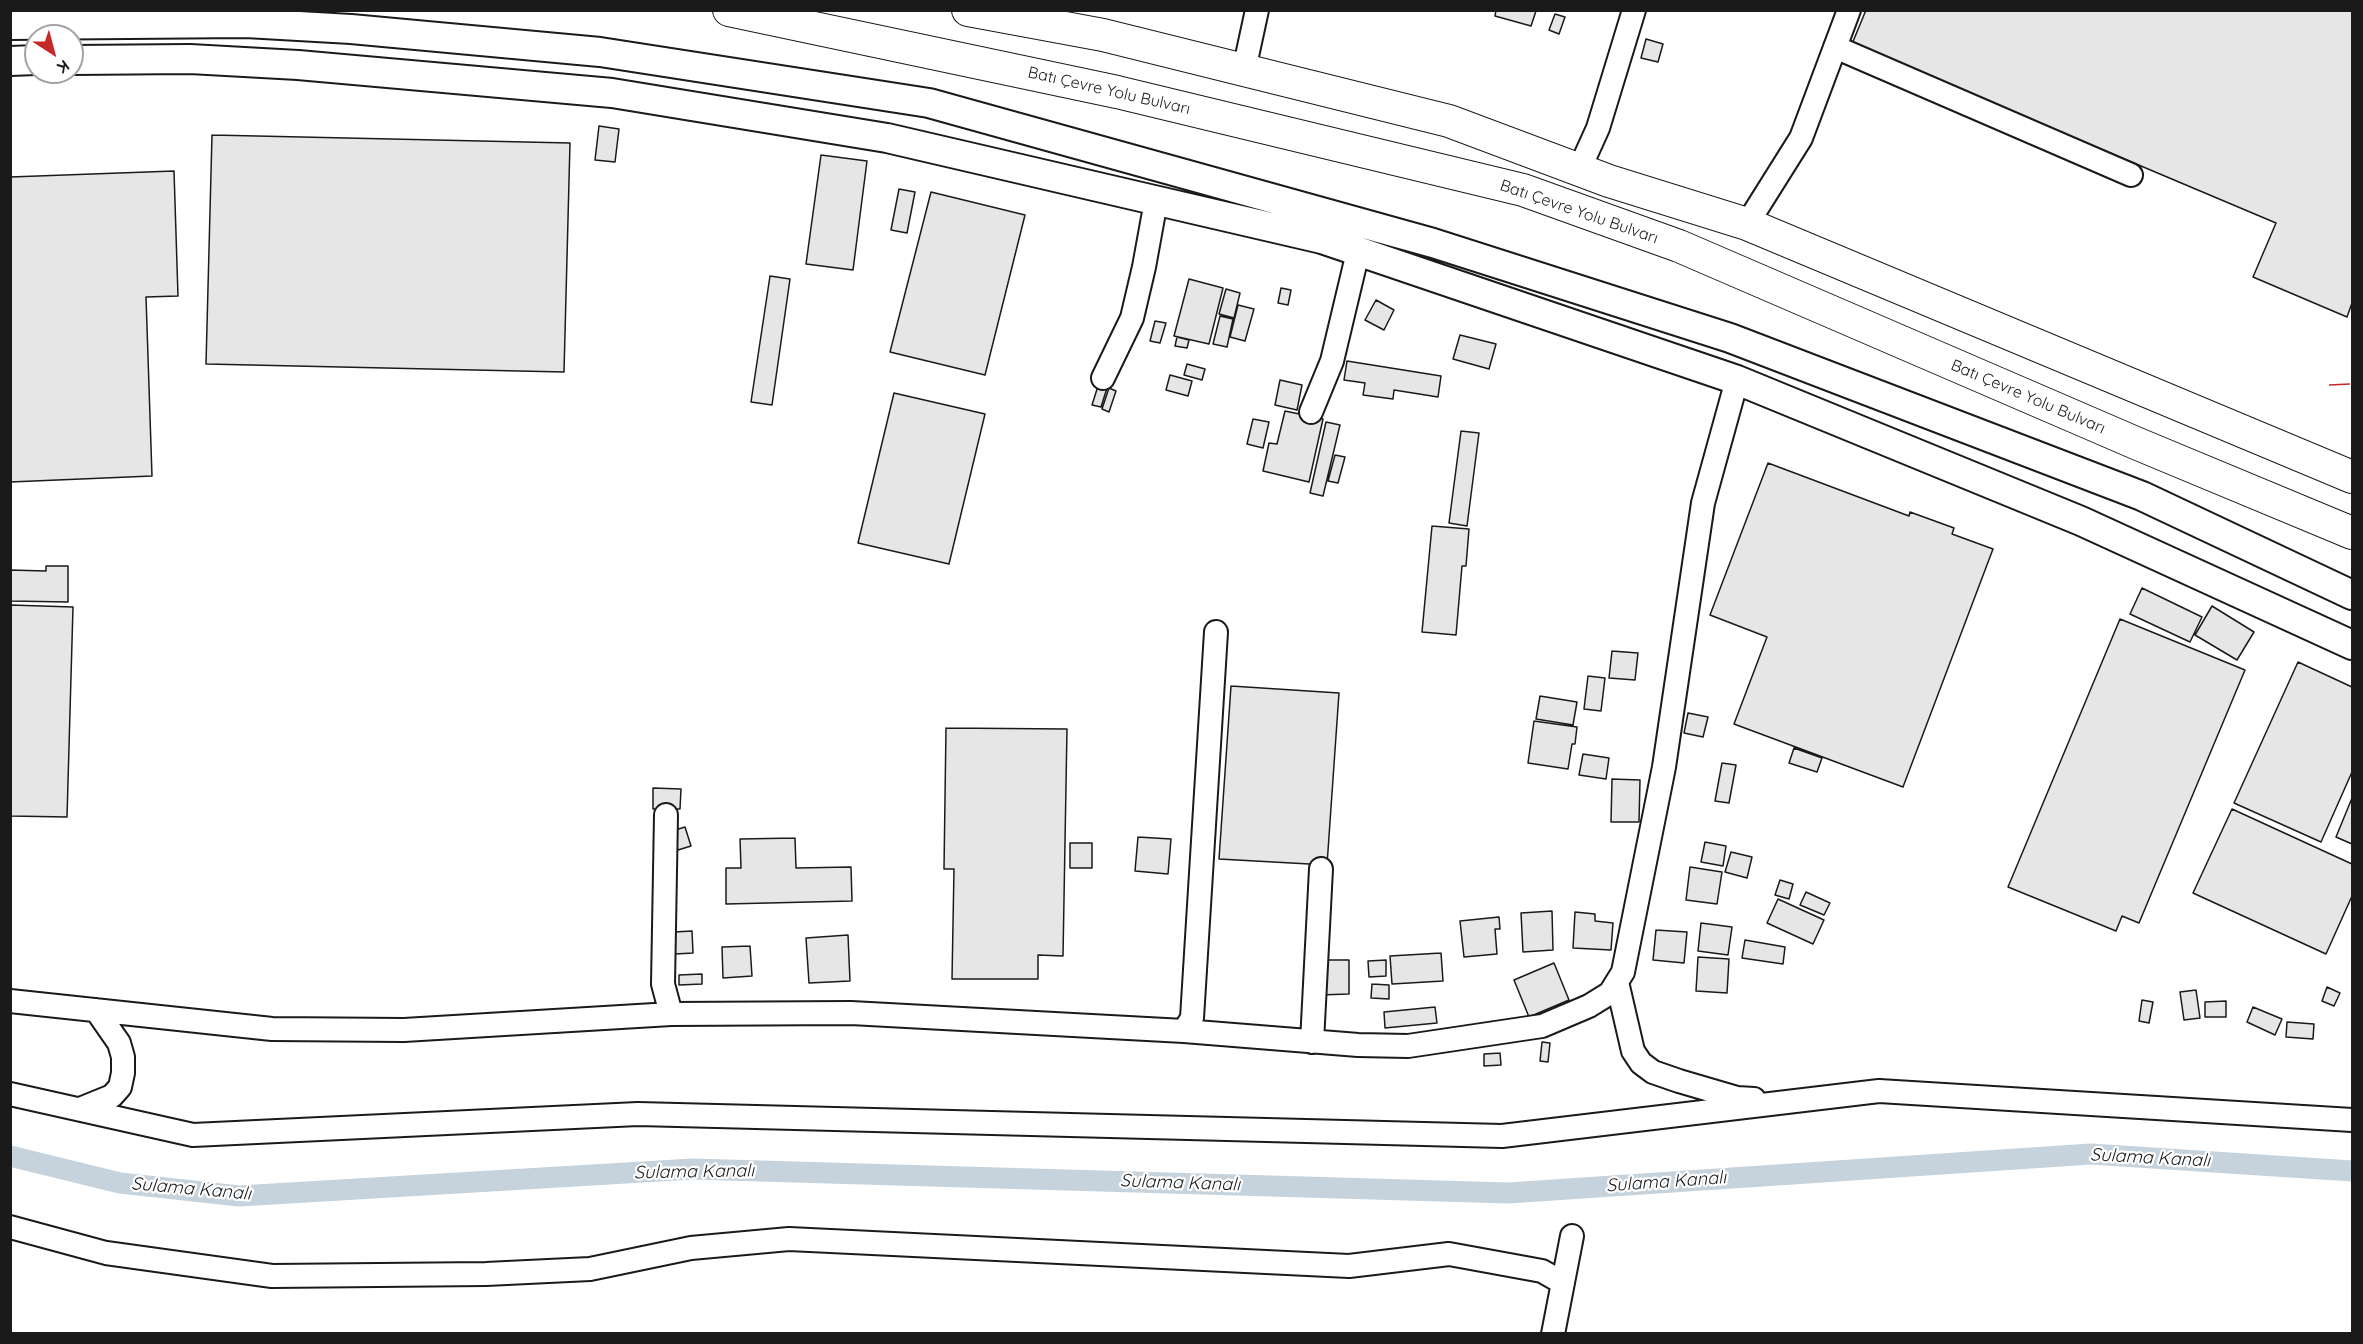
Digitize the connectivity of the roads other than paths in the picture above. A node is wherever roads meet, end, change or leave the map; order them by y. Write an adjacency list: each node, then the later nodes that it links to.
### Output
1 (729, 10): 19 (highway, Batı Çevre Yolu Bulvarı)
2 (968, 10): 9 (highway)
3 (1257, 10): 9 (street)
4 (1634, 10): 10 (street)
5 (1849, 10): 7 (street)
6 (10, 25): 20 (main road)
7 (1835, 47): 11 (street); 13 (street)
8 (84, 60): 12 (main road)
9 (1244, 70): 10 (highway)
10 (1579, 170): 13 (highway)
11 (2131, 175)
12 (1156, 201): 14 (main road); 15 (street)
13 (1747, 224): 18 (highway)
14 (1358, 252): 16 (main road); 17 (street)
15 (1103, 378)
16 (1737, 380): 22 (main road); 25 (street)
17 (1311, 412)
18 (2352, 477)
19 (2352, 533)
20 (2352, 595)
21 (1216, 632): 29 (street)
22 (2352, 645)
23 (666, 815): 28 (street)
24 (1321, 869): 30 (street)
25 (1617, 982): 30 (street); 32 (street)
26 (10, 1001): 27 (street)
27 (96, 1010): 28 (street); 33 (street)
28 (671, 1014): 29 (street)
29 (1184, 1031): 30 (street)
30 (1312, 1042)
31 (10, 1094): 33 (street)
32 (1809, 1100): 33 (street); 34 (street)
33 (80, 1109)
34 (2352, 1120)
35 (10, 1227): 37 (street)
36 (1572, 1236): 37 (street)
37 (1563, 1283): 38 (street)
38 (1553, 1334)

